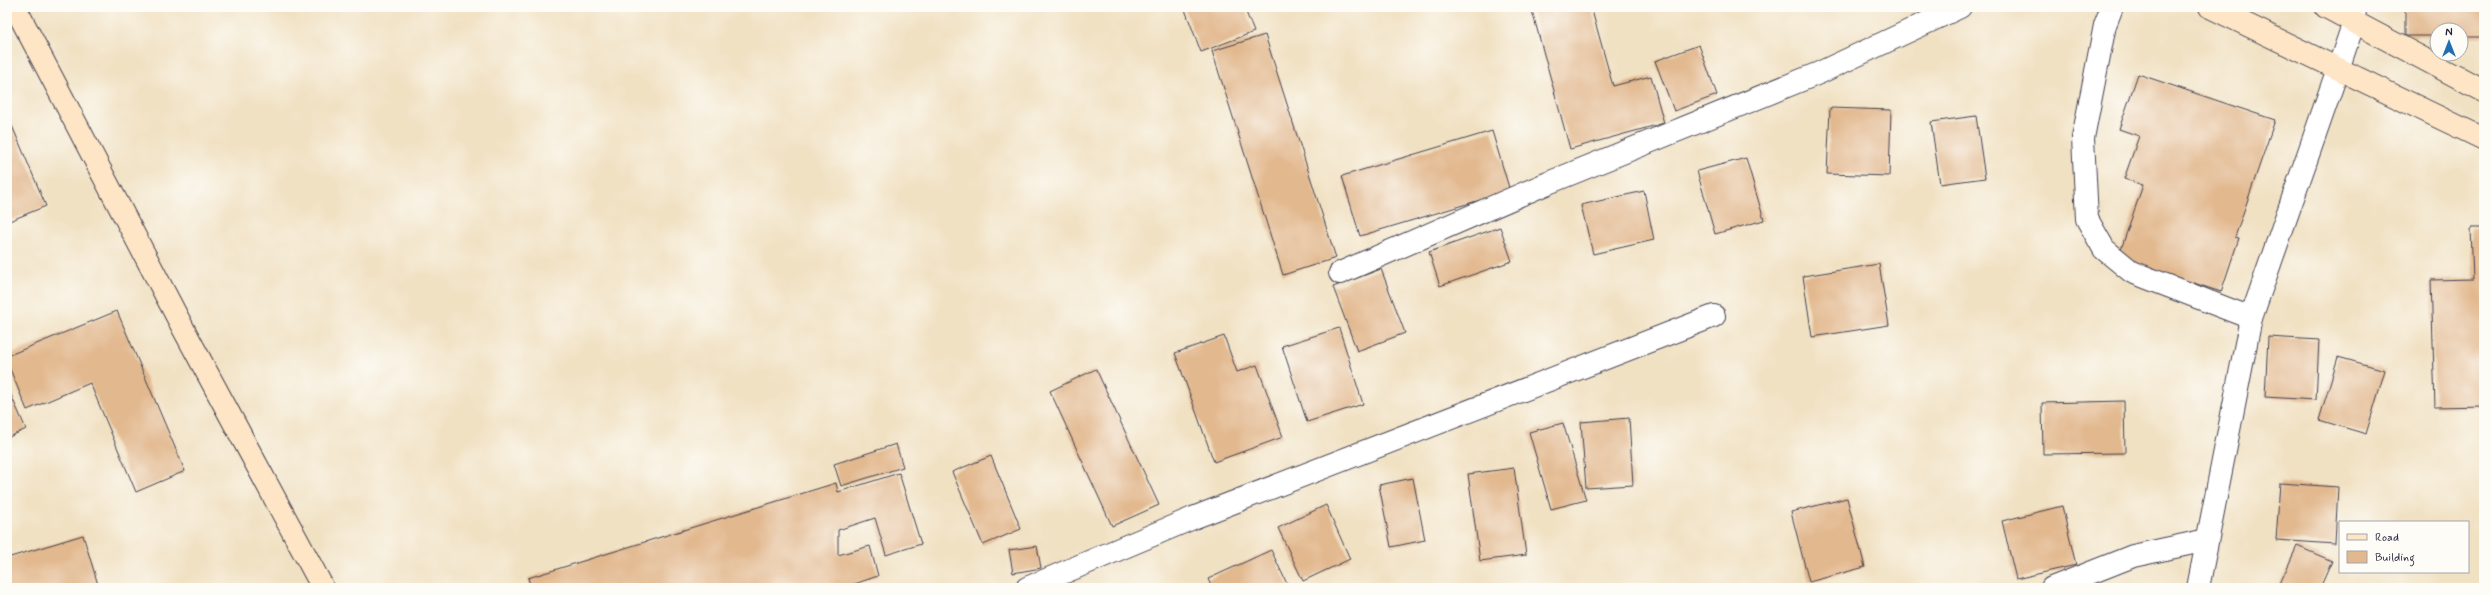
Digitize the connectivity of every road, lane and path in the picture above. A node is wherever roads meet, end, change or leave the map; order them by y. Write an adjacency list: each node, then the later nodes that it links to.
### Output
1 (15, 7): 14 (street)
2 (1960, 7): 10 (street)
3 (2112, 7): 12 (street)
4 (2210, 7): 7 (street)
5 (2326, 7): 6 (street)
6 (2355, 14): 7 (street); 8 (street)
7 (2338, 70): 9 (street); 12 (street)
8 (2484, 91)
9 (2484, 139)
10 (1340, 273)
11 (1714, 316): 15 (street)
12 (2251, 318): 13 (street)
13 (2207, 540): 16 (street); 17 (street)
14 (323, 588)
15 (1027, 588)
16 (2052, 588)
17 (2198, 588)

